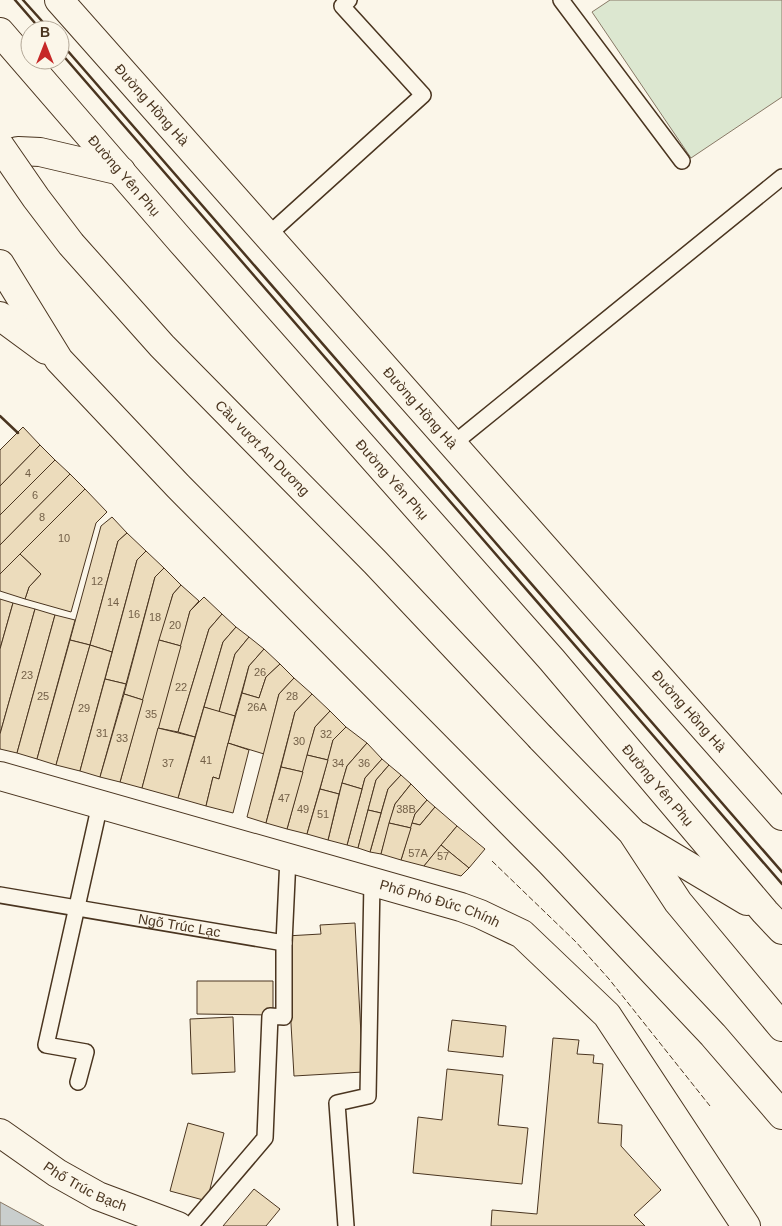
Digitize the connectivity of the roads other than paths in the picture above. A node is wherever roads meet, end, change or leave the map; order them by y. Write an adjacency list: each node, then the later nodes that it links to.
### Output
1 (59, 0): 10 (main road, Đường Hồng Hà)
2 (349, 0): 10 (lane)
3 (561, 0): 7 (lane)
4 (0, 32): 8 (main road, Đường Yên Phụ)
5 (0, 146): 18 (main road, Cầu vượt An Dương, bridge)
6 (0, 156): 8 (main road)
7 (682, 160)
8 (122, 172): 23 (main road, Đường Yên Phụ)
9 (782, 177): 14 (lane)
10 (268, 236): 14 (main road, Đường Hồng Hà)
11 (0, 264): 13 (main road)
12 (0, 316): 13 (main road)
13 (59, 360): 27 (main road)
14 (452, 444): 17 (main road, Đường Hồng Hà)
15 (0, 776): 16 (main road, Phố Phó Đức Chính)
16 (100, 804): 19 (main road, Phố Phó Đức Chính); 22 (lane)
17 (782, 816)
18 (632, 832): 23 (main road); 25 (main road)
19 (288, 858): 20 (main road, Phố Phó Đức Chính); 24 (lane)
20 (372, 882): 31 (lane); 32 (main road, Phố Phó Đức Chính)
21 (0, 895): 22 (lane, Ngõ Trúc Lạc)
22 (76, 908): 24 (lane, Ngõ Trúc Lạc); 26 (lane)
23 (774, 921)
24 (284, 943): 30 (lane)
25 (782, 1027)
26 (78, 1082)
27 (782, 1115)
28 (0, 1133): 29 (main road, Phố Trúc Bạch)
29 (178, 1226)
30 (190, 1226)
31 (346, 1226)
32 (746, 1226)

